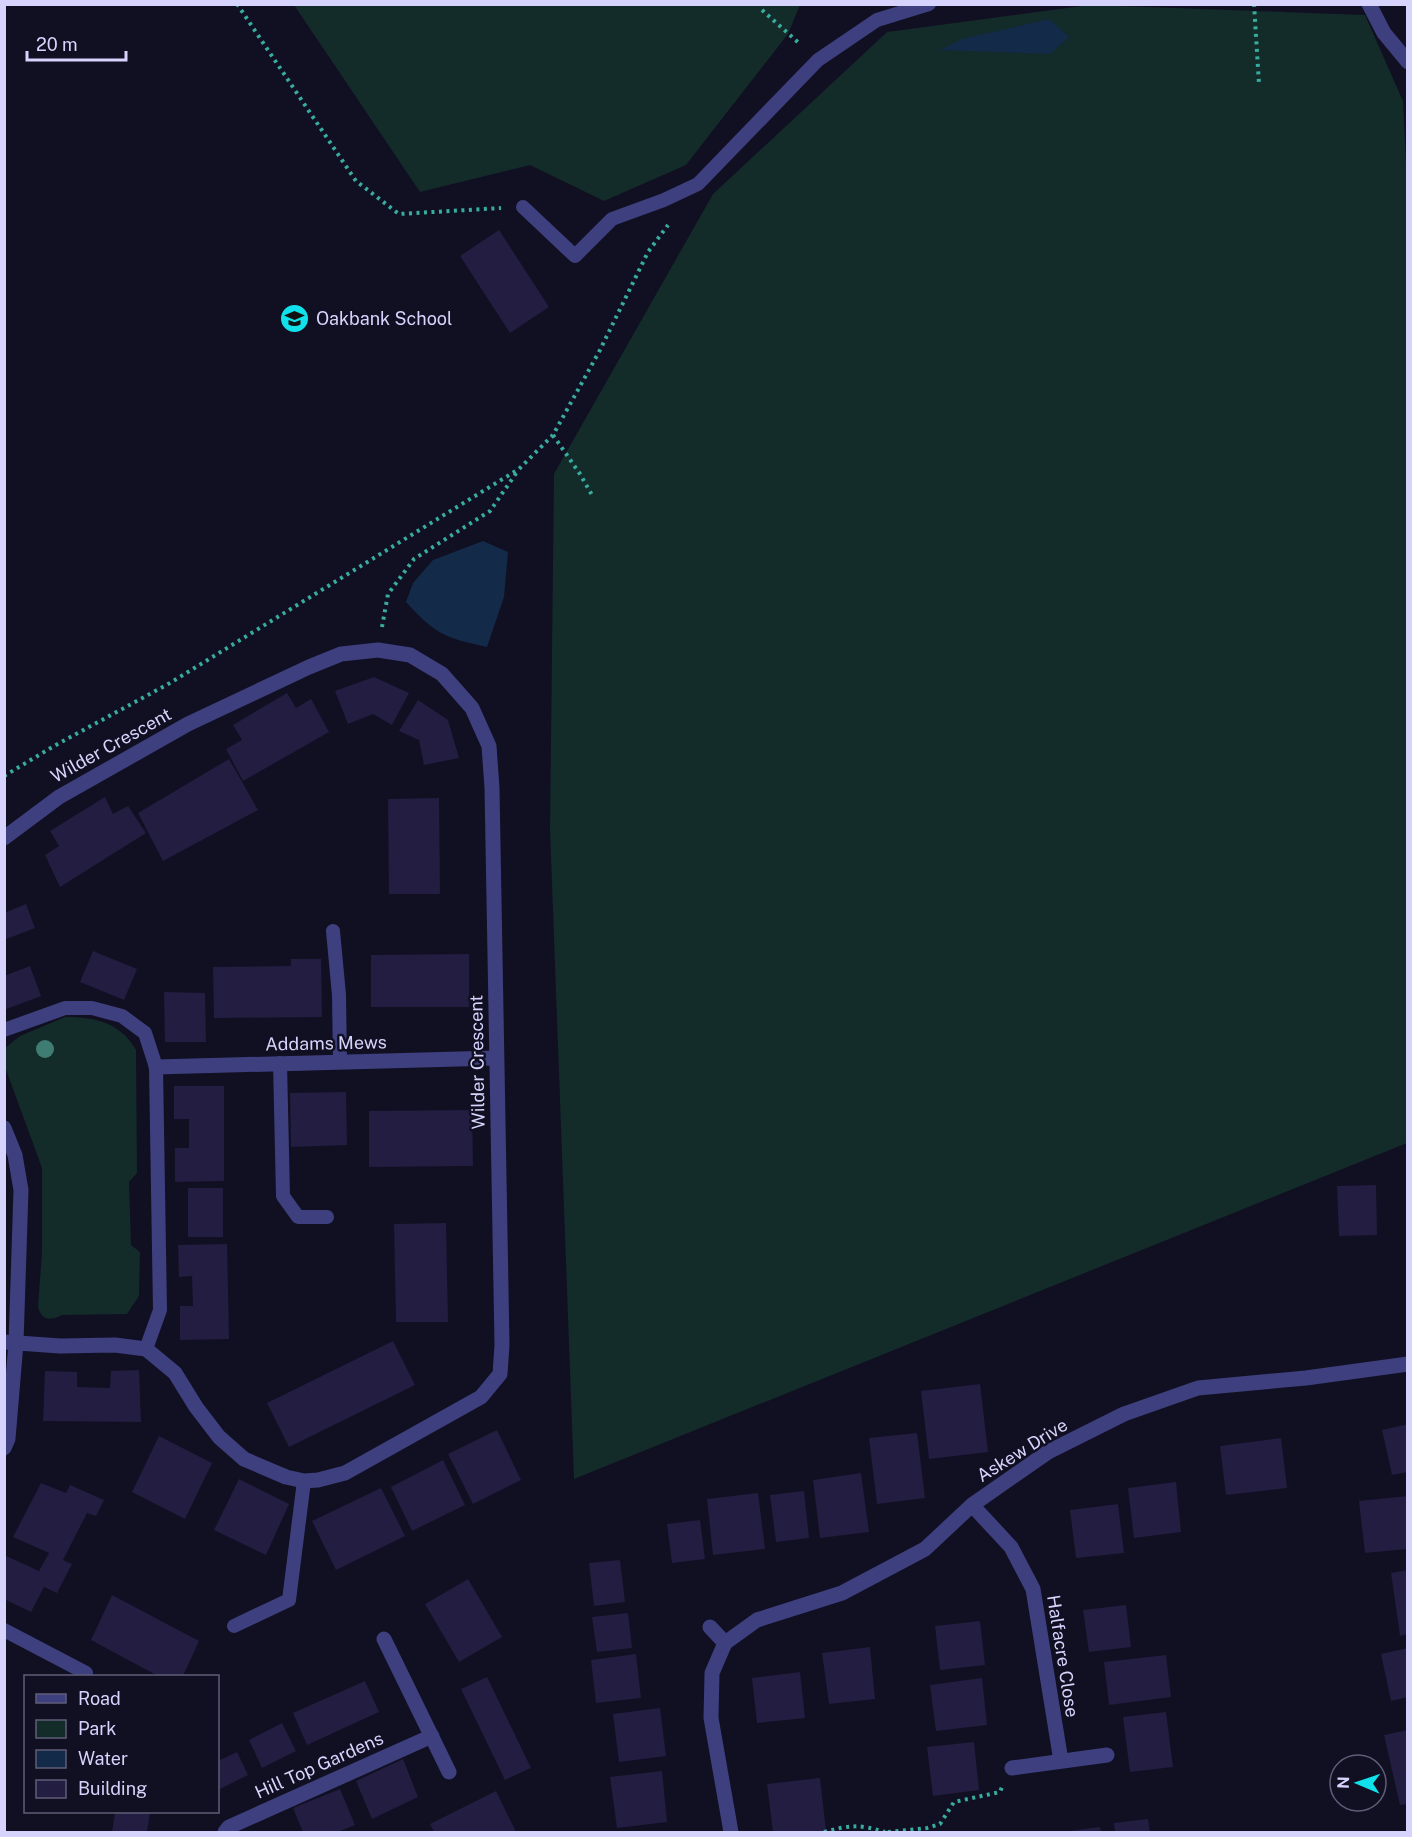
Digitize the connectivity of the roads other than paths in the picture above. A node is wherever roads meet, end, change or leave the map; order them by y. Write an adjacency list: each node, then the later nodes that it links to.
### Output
1 (929, 4): 4 (lane)
2 (1370, 4): 3 (street)
3 (1407, 62)
4 (523, 207)
5 (4, 838): 8 (street, Wilder Crescent)
6 (333, 930): 9 (lane)
7 (4, 1030): 11 (lane)
8 (496, 1058): 9 (street, Addams Mews); 18 (street, Wilder Crescent)
9 (340, 1062): 10 (street, Addams Mews)
10 (280, 1063): 11 (street, Addams Mews); 13 (lane)
11 (156, 1066): 15 (lane)
12 (4, 1128): 14 (street)
13 (327, 1217)
14 (10, 1342): 15 (street); 17 (street)
15 (146, 1349): 18 (street, Wilder Crescent)
16 (1407, 1364): 19 (street, Askew Drive)
17 (4, 1448)
18 (304, 1481): 20 (lane)
19 (972, 1505): 24 (street, Askew Drive); 28 (street, Halfacre Close)
20 (234, 1626)
21 (710, 1628): 24 (street)
22 (4, 1630): 25 (lane)
23 (384, 1639): 26 (street)
24 (725, 1643): 32 (street, Askew Drive)
25 (85, 1675)
26 (432, 1736): 30 (street); 31 (street, Hill Top Gardens)
27 (1107, 1755): 28 (street)
28 (1061, 1761): 29 (street)
29 (1012, 1768)
30 (449, 1772)
31 (225, 1833)
32 (731, 1833)

